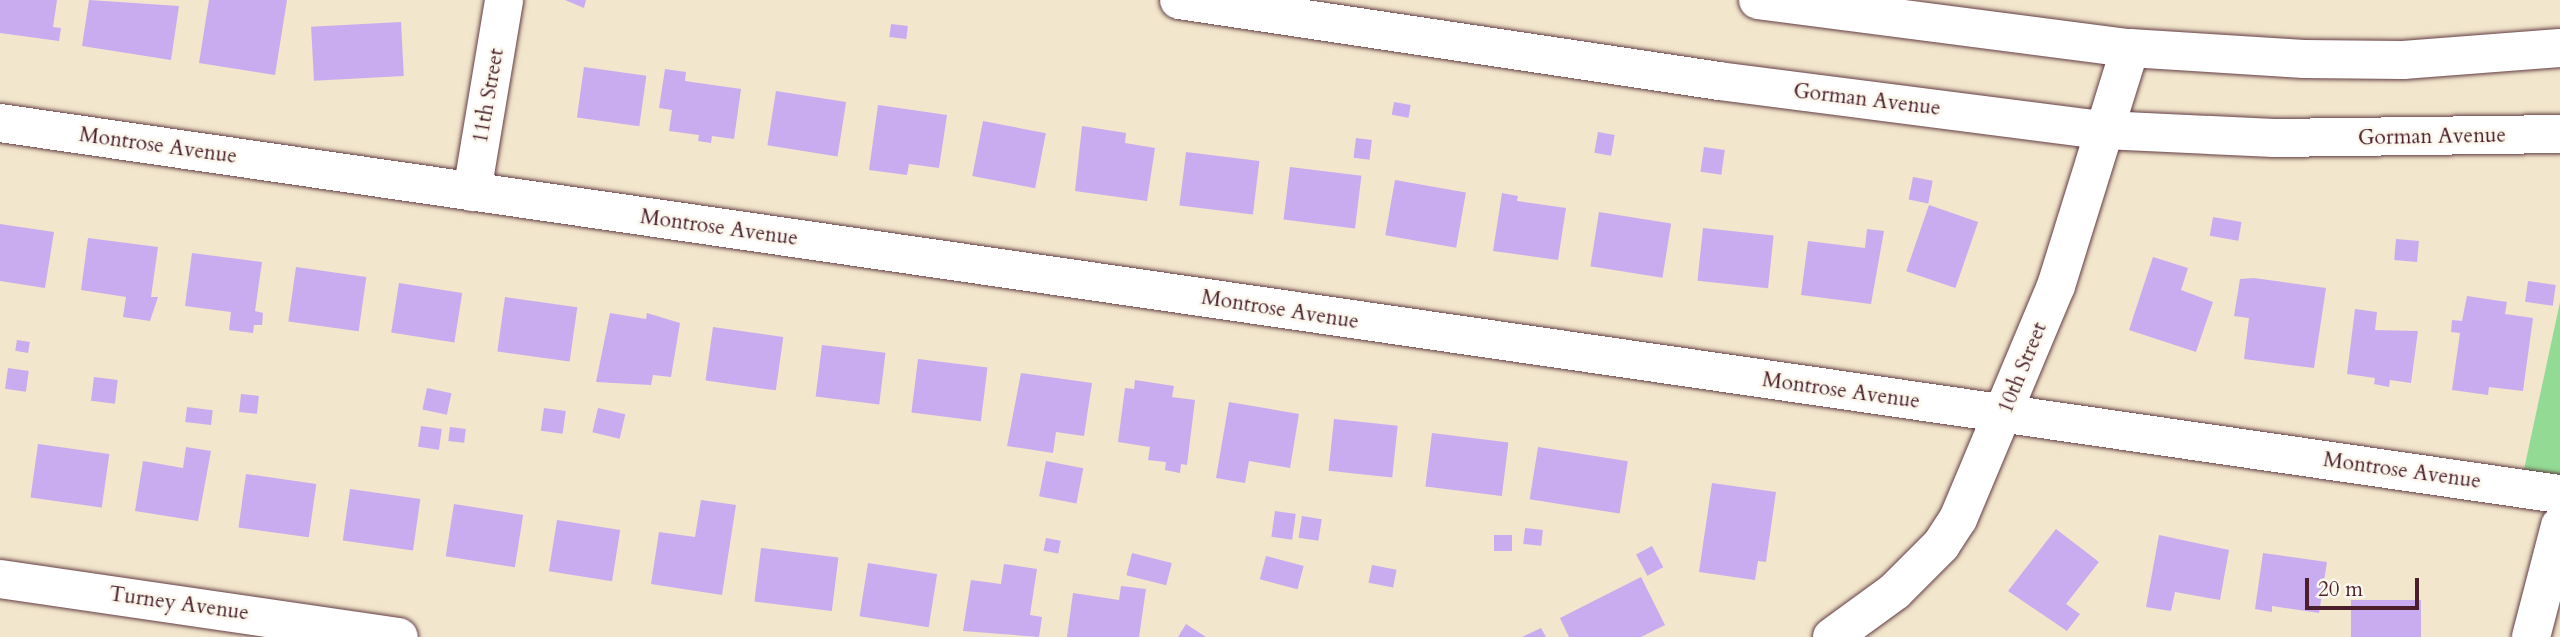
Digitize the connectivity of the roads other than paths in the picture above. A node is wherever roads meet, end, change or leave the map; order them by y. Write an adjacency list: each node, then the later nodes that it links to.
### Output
1 (504, 0): 9 (street, 11th Street)
2 (1179, 0): 7 (street, Gorman Avenue)
3 (1758, 0): 4 (street)
4 (2130, 48): 5 (street); 7 (street, 10th Street)
5 (2560, 48)
6 (0, 123): 9 (street, Montrose Avenue)
7 (2105, 130): 8 (street, Gorman Avenue); 10 (street, 10th Street)
8 (2560, 134)
9 (472, 192): 10 (street, Montrose Avenue)
10 (2005, 414): 11 (street, Montrose Avenue); 15 (street, 10th Street)
11 (2560, 494)
12 (2560, 526): 16 (street)
13 (0, 579): 14 (street, Turney Avenue)
14 (399, 637)
15 (1832, 637)
16 (2530, 637)

